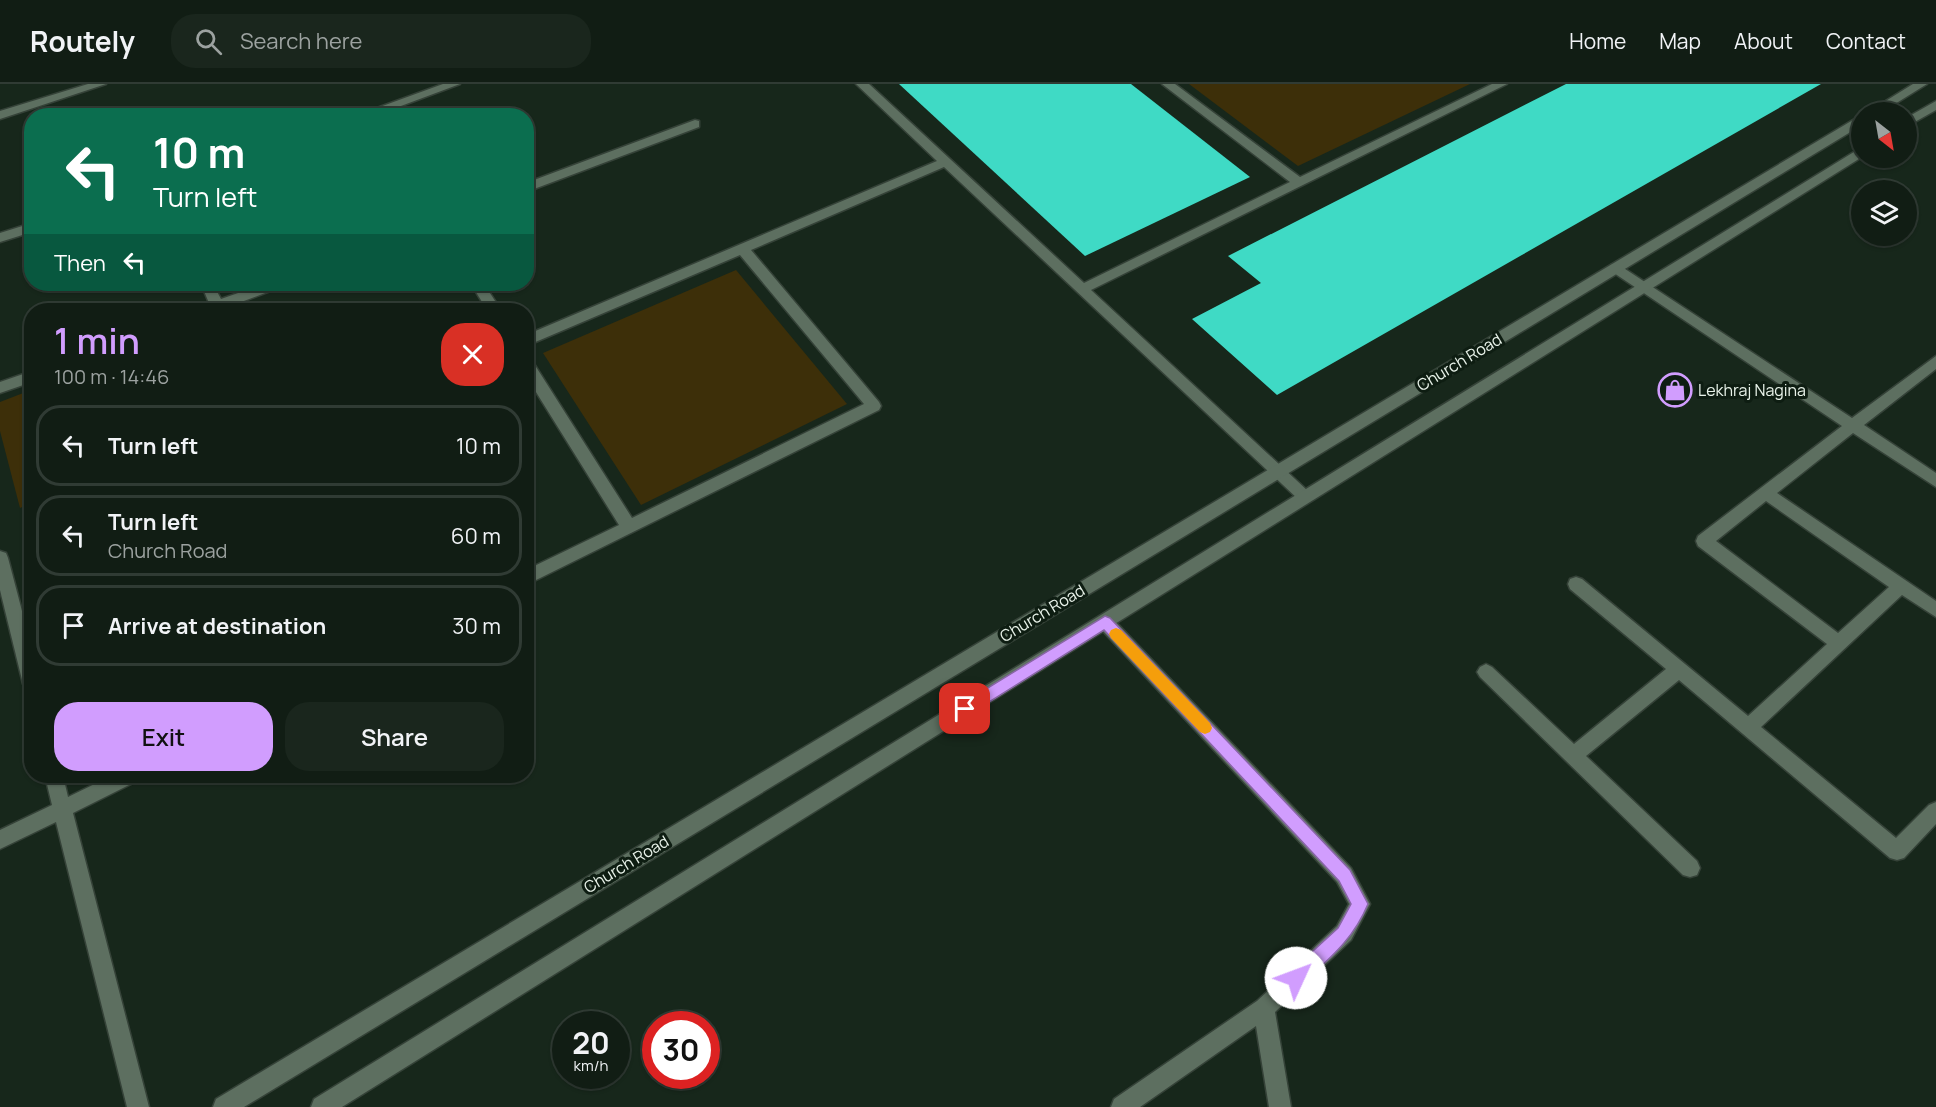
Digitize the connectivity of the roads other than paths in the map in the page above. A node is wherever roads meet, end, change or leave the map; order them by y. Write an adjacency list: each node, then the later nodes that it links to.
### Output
1 (100, 84): 10 (street)
2 (454, 84): 9 (street)
3 (1168, 84): 16 (street)
4 (1501, 84): 16 (street)
5 (1921, 84): 7 (street)
6 (869, 86): 15 (street)
7 (1891, 102)
8 (1936, 105): 11 (street)
9 (384, 108)
10 (0, 115)
11 (1917, 116)
12 (695, 124): 17 (street)
13 (1851, 127): 21 (street, Church Road)
14 (1851, 158): 22 (street, Church Road)
15 (946, 162): 20 (street); 23 (street)
16 (1299, 183): 23 (street)
17 (534, 185)
18 (24, 230): 19 (street)
19 (0, 238)
20 (742, 249): 26 (street); 36 (street)
21 (1616, 268): 22 (street); 32 (street, Church Road)
22 (1643, 286): 31 (street); 35 (street, Church Road)
23 (1082, 289): 32 (street)
24 (259, 291): 25 (street)
25 (229, 303)
26 (534, 338)
27 (1936, 361): 31 (street)
28 (534, 376): 36 (street)
29 (24, 379): 30 (street)
30 (0, 388)
31 (1853, 426): 33 (street); 34 (street)
32 (1278, 471): 35 (street); 57 (street, Church Road)
33 (1936, 481)
34 (1766, 493): 40 (street); 43 (street)
35 (1304, 496): 42 (street, Church Road)
36 (629, 527): 38 (street)
37 (0, 558): 44 (street)
38 (534, 574)
39 (1576, 584): 45 (street)
40 (1900, 586): 41 (street); 43 (street)
41 (1936, 610)
42 (1105, 622): 55 (street); 58 (street, Church Road)
43 (1840, 644): 47 (street)
44 (24, 652)
45 (1678, 670): 47 (street); 48 (street)
46 (1486, 672): 48 (street)
47 (1747, 728): 52 (street)
48 (1573, 756): 54 (street)
49 (56, 783): 51 (street)
50 (115, 783): 51 (street)
51 (63, 809): 53 (street); 56 (street)
52 (1936, 810)
53 (0, 840)
54 (1690, 868)
55 (1264, 1008): 59 (street); 60 (street)
56 (138, 1107)
57 (224, 1107)
58 (322, 1107)
59 (1122, 1107)
60 (1280, 1107)

